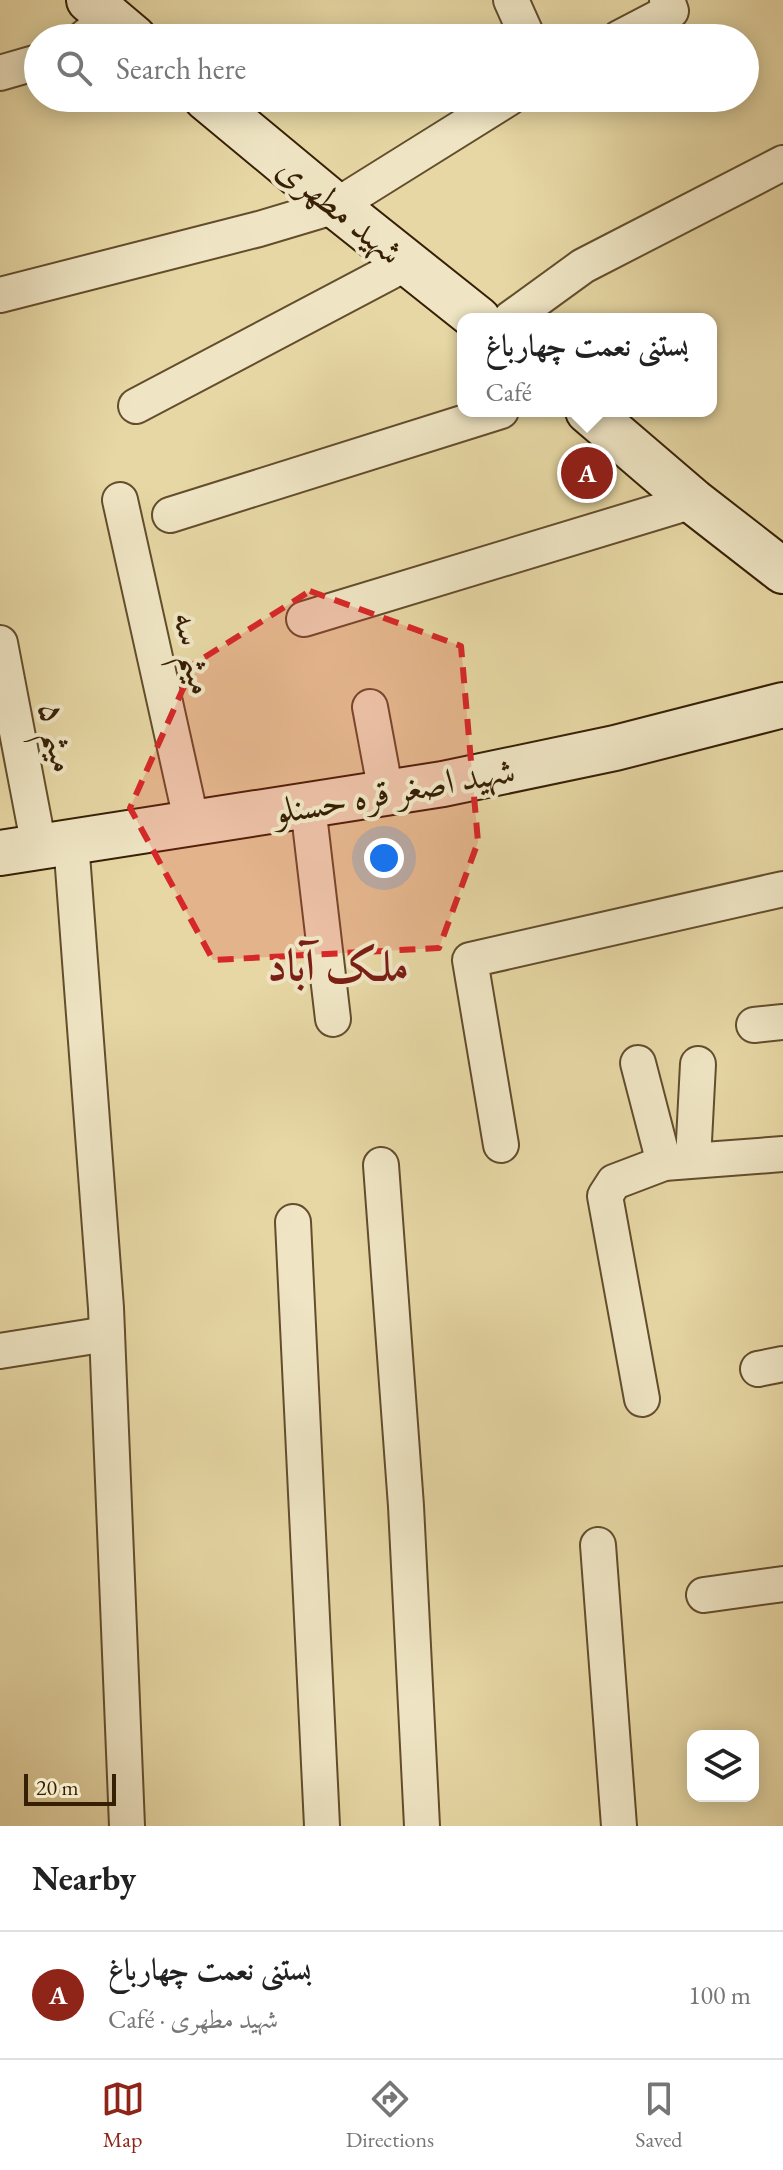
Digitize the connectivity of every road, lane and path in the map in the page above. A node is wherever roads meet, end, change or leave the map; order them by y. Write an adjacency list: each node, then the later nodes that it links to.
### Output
1 (511, 0): 3 (street)
2 (676, 4): 4 (street)
3 (522, 24)
4 (642, 24)
5 (24, 66): 6 (street)
6 (0, 73)
7 (223, 112): 10 (street, شهید مطهری)
8 (487, 112): 10 (street)
9 (783, 163): 14 (street)
10 (336, 206): 11 (street, شهید مطهری); 12 (street)
11 (407, 263): 13 (street, شهید مطهری); 15 (street)
12 (0, 295)
13 (470, 313)
14 (518, 313)
15 (136, 406)
16 (482, 417): 20 (street)
17 (595, 417): 19 (street)
18 (120, 500): 28 (street, میثم سه)
19 (693, 501): 21 (street); 22 (street)
20 (170, 515)
21 (783, 571)
22 (304, 619)
23 (0, 643): 29 (street, میثم ۵)
24 (783, 705): 26 (street, شهید اصغر قره حسنلو)
25 (370, 707): 26 (street)
26 (386, 793): 27 (street, شهید اصغر قره حسنلو)
27 (308, 806): 28 (street, شهید اصغر قره حسنلو); 31 (street)
28 (192, 824): 29 (street, شهید اصغر قره حسنلو)
29 (37, 847): 39 (street, میثم ۵)
30 (783, 889): 34 (street)
31 (333, 1019)
32 (638, 1063): 36 (street)
33 (698, 1064): 36 (street)
34 (501, 1145)
35 (783, 1154): 36 (street)
36 (679, 1162): 41 (street)
37 (381, 1165): 47 (street)
38 (293, 1222): 46 (street)
39 (107, 1334): 40 (street); 45 (street, میثم ۵)
40 (0, 1351)
41 (642, 1399)
42 (598, 1545): 48 (street)
43 (783, 1584): 44 (street)
44 (704, 1595)
45 (127, 1826)
46 (322, 1826)
47 (422, 1826)
48 (619, 1826)

